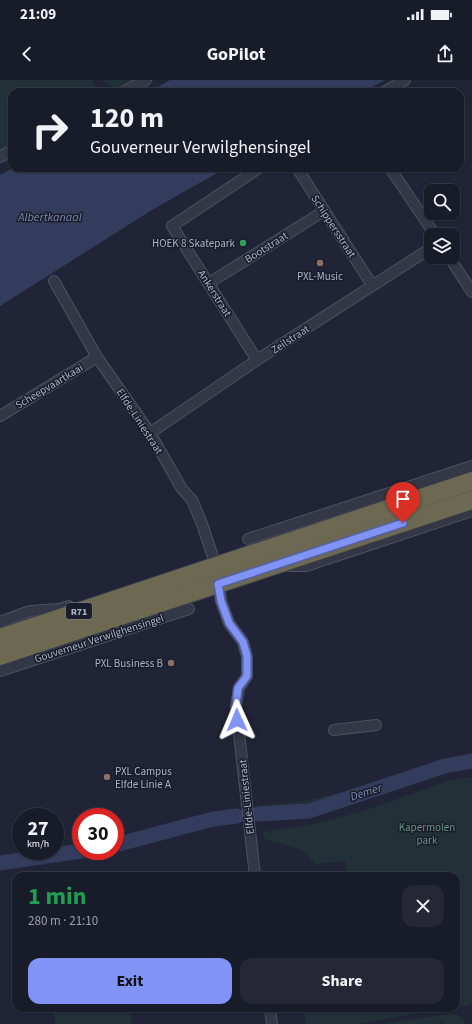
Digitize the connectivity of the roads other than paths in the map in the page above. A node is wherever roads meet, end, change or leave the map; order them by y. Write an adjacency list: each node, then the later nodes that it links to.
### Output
1 (146, 80): 3 (street)
2 (405, 80): 4 (street)
3 (131, 88)
4 (391, 88)
5 (253, 172): 13 (street, Ankerstraat)
6 (300, 172): 8 (street, Schippersstraat)
7 (393, 172): 9 (street)
8 (324, 211): 13 (street, Bootstraat); 14 (street, Schippersstraat)
9 (430, 228)
10 (424, 252): 14 (street, Zeilstraat)
11 (454, 264): 15 (street)
12 (54, 281): 16 (street, Elfde-Liniestraat)
13 (209, 283): 17 (street, Ankerstraat)
14 (372, 285): 17 (street, Zeilstraat)
15 (472, 292)
16 (97, 357): 18 (street, Scheepvaartkaai); 19 (street, Elfde-Liniestraat)
17 (257, 360): 19 (street, Zeilstraat)
18 (0, 416)
19 (150, 433): 27 (street, Elfde-Liniestraat)
20 (472, 466): 24 (street)
21 (472, 481): 26 (highway, R71)
22 (472, 500): 28 (highway, Gouverneur Verwilghensingel / R71)
23 (472, 511): 28 (street, Gouverneur Verwilghensingel)
24 (316, 518): 25 (street); 26 (street)
25 (248, 540)
26 (291, 541): 27 (highway, R71)
27 (216, 566): 29 (highway, R71); 30 (highway)
28 (272, 566): 30 (highway, Gouverneur Verwilghensingel / R71)
29 (159, 584): 32 (street); 33 (highway, R71)
30 (218, 584): 34 (highway, Gouverneur Verwilghensingel / R71); 37 (street, Elfde-Liniestraat)
31 (189, 609): 34 (street, Gouverneur Verwilghensingel)
32 (0, 622)
33 (0, 638)
34 (3, 665)
35 (376, 725): 36 (street)
36 (334, 730)
37 (255, 872)
38 (270, 1012): 39 (street)
39 (272, 1024)

